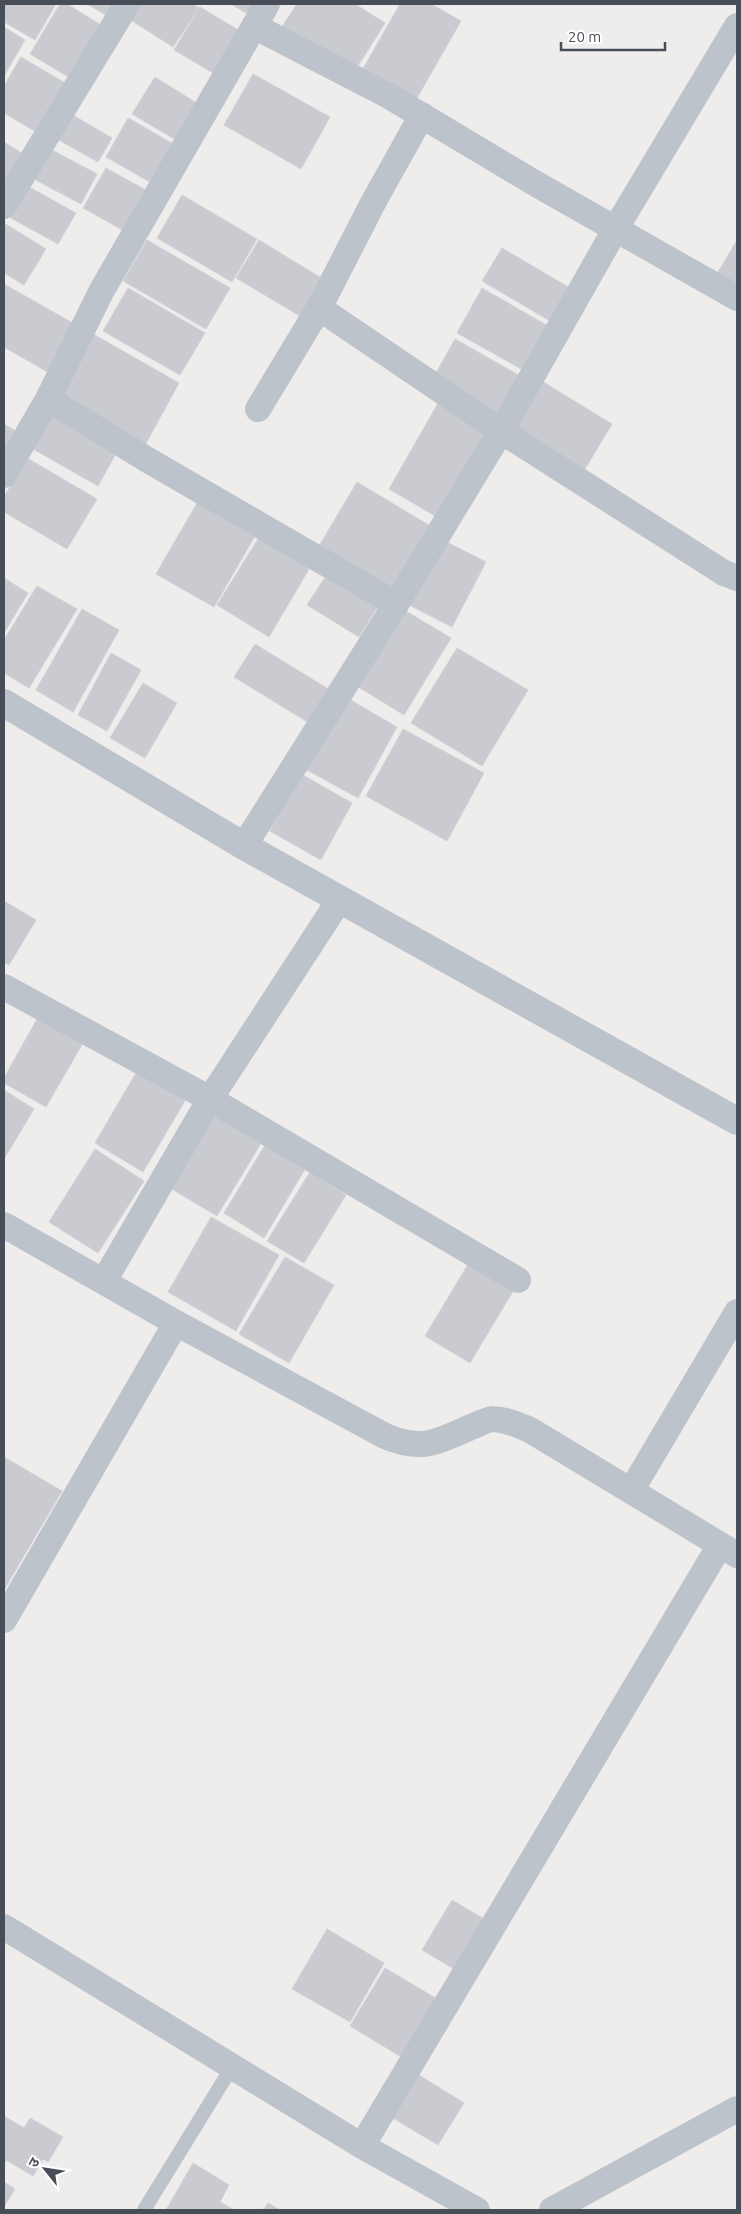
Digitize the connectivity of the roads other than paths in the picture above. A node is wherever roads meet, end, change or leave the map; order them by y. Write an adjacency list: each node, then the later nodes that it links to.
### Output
1 (127, 4): 5 (street)
2 (260, 15): 4 (street); 9 (street)
3 (737, 26): 6 (street)
4 (422, 115): 6 (street); 8 (street)
5 (4, 206)
6 (616, 228): 7 (street); 11 (street)
7 (737, 298)
8 (320, 308): 10 (street); 11 (street)
9 (48, 399): 12 (street); 14 (street)
10 (258, 409)
11 (502, 431): 13 (street); 14 (street)
12 (4, 475)
13 (737, 578)
14 (396, 604): 16 (street)
15 (4, 703): 16 (street)
16 (244, 846): 17 (street)
17 (340, 899): 19 (street); 20 (street)
18 (4, 987): 19 (street)
19 (210, 1099): 22 (street); 23 (street)
20 (737, 1121)
21 (4, 1225): 23 (street)
22 (518, 1280)
23 (104, 1281): 25 (street)
24 (737, 1312): 26 (street)
25 (176, 1323): 26 (street); 28 (street)
26 (631, 1491): 27 (street)
27 (729, 1550): 32 (street)
28 (4, 1620)
29 (4, 1927): 30 (street)
30 (232, 2067): 32 (street); 33 (lane)
31 (737, 2109): 35 (street)
32 (362, 2146): 34 (street)
33 (144, 2210)
34 (478, 2210)
35 (552, 2210)

